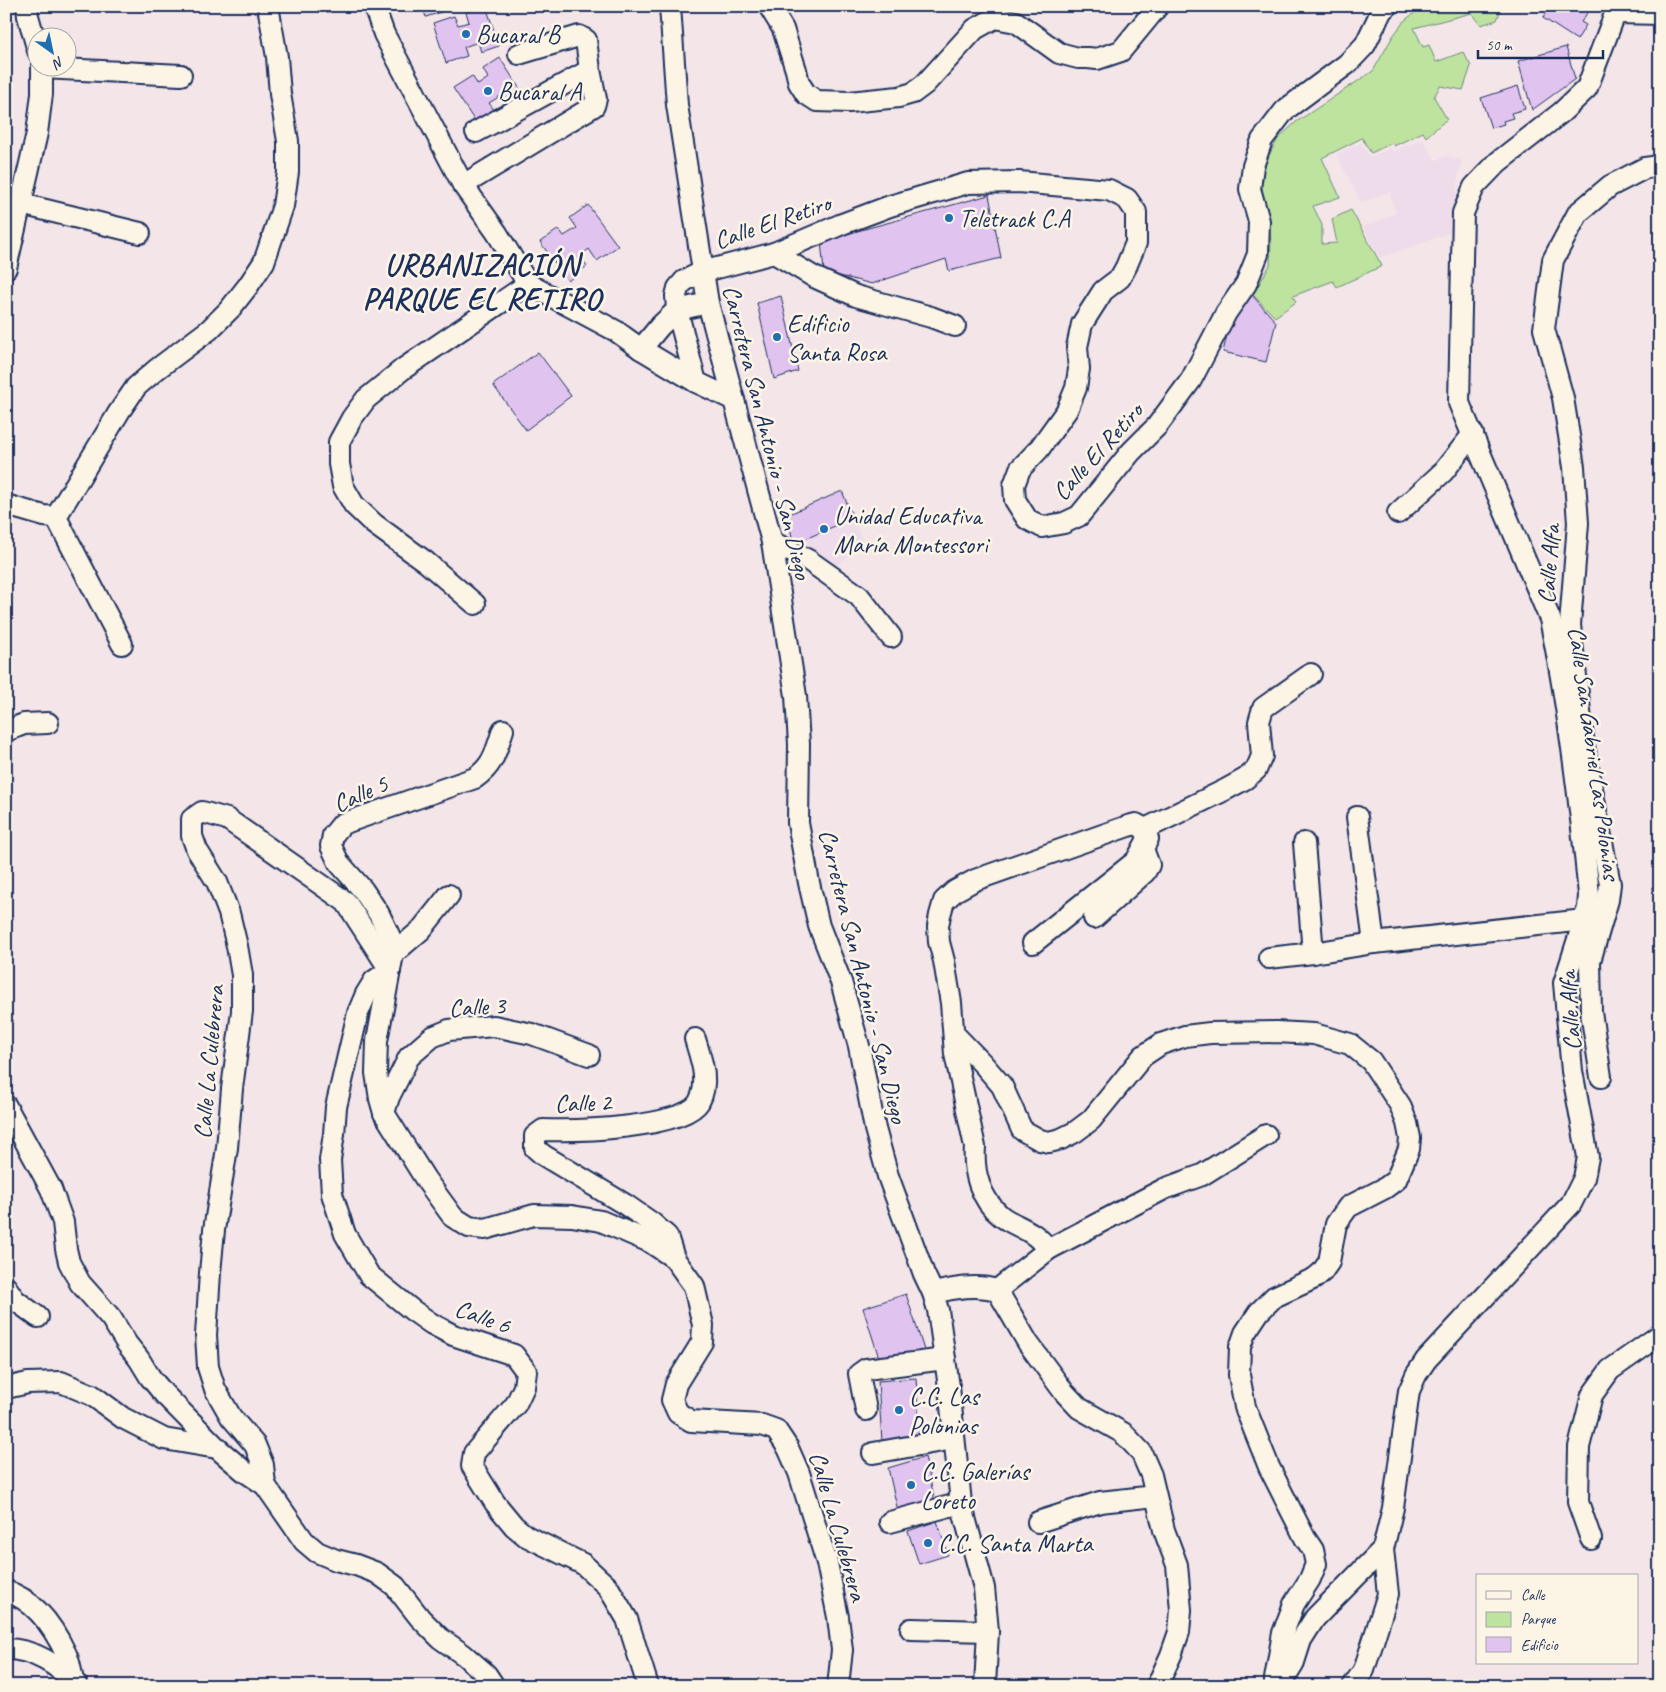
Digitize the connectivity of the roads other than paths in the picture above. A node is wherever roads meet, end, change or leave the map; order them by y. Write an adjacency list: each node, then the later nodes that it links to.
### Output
1 (27, 6): 10 (street)
2 (268, 6): 34 (street)
3 (374, 6): 18 (street)
4 (670, 6): 23 (street, Carretera San Antonio - San Diego)
5 (769, 6): 6 (street)
6 (1158, 6)
7 (1387, 6): 21 (street, Calle El Retiro)
8 (1618, 10): 9 (street); 31 (street, Calle San Gabriel Las Polonias)
9 (1660, 14)
10 (31, 28)
11 (519, 54): 13 (street)
12 (78, 65): 14 (street)
13 (590, 70): 16 (street); 18 (street)
14 (181, 75)
15 (42, 78): 19 (street)
16 (476, 132)
17 (1660, 166): 58 (street, Calle Alfa)
18 (463, 185): 24 (street)
19 (21, 204): 20 (street); 22 (street)
20 (140, 233)
21 (774, 253): 23 (street, Calle El Retiro); 27 (street)
22 (6, 268)
23 (702, 272): 25 (street, Carretera San Antonio - San Diego); 26 (street, Calle El Retiro)
24 (528, 284): 28 (street); 36 (street)
25 (708, 303): 26 (street); 30 (street, Carretera San Antonio - San Diego)
26 (677, 310): 28 (street); 29 (street)
27 (955, 326)
28 (641, 349): 29 (street)
29 (696, 382): 30 (street)
30 (734, 400): 35 (street, Carretera San Antonio - San Diego)
31 (1473, 434): 33 (street); 49 (street, Calle San Gabriel Las Polonias)
32 (6, 505): 34 (street)
33 (1398, 513)
34 (56, 517): 38 (street)
35 (772, 542): 37 (street); 66 (street, Carretera San Antonio - San Diego)
36 (475, 604)
37 (891, 637)
38 (122, 644)
39 (1311, 674): 44 (street)
40 (48, 723): 42 (street)
41 (503, 730): 54 (street, Calle 5)
42 (6, 731)
43 (1357, 817): 51 (street)
44 (1145, 829): 46 (street); 55 (street)
45 (1304, 843): 52 (street)
46 (1143, 849): 48 (street); 50 (street)
47 (449, 895): 54 (street)
48 (1094, 918)
49 (1584, 920): 51 (street); 81 (street, Calle San Gabriel Las Polonias)
50 (1033, 943)
51 (1374, 943): 52 (street)
52 (1313, 953): 53 (street)
53 (1269, 958)
54 (392, 962): 60 (street, Calle La Culebrera); 75 (street, Calle La Culebrera); 88 (street, Calle 6)
55 (954, 1034): 62 (street); 92 (street)
56 (695, 1039): 63 (street, Calle 2)
57 (589, 1055): 60 (street, Calle 3)
58 (1601, 1077)
59 (6, 1106): 73 (street)
60 (384, 1113): 63 (street, Calle La Culebrera)
61 (1266, 1135): 62 (street)
62 (1049, 1248): 65 (street)
63 (674, 1258): 89 (street, Calle La Culebrera)
64 (6, 1287): 67 (street)
65 (997, 1290): 66 (street); 76 (street)
66 (933, 1293): 69 (street, Carretera San Antonio - San Diego)
67 (38, 1317)
68 (1660, 1335): 80 (street)
69 (945, 1359): 71 (street); 72 (street, Carretera San Antonio - San Diego)
70 (6, 1388): 73 (street)
71 (866, 1410)
72 (954, 1439): 74 (street); 77 (street, Carretera San Antonio - San Diego)
73 (217, 1448): 75 (street)
74 (873, 1453)
75 (265, 1485): 87 (street)
76 (1155, 1496): 79 (street); 91 (street)
77 (961, 1503): 78 (street); 84 (street, Carretera San Antonio - San Diego)
78 (890, 1522)
79 (1038, 1522)
80 (1591, 1539)
81 (1383, 1549): 93 (street); 94 (street)
82 (6, 1591): 86 (street)
83 (911, 1630): 84 (street)
84 (988, 1631): 90 (street, Carretera San Antonio - San Diego)
85 (6, 1649): 86 (street)
86 (75, 1683)
87 (494, 1686)
88 (648, 1686)
89 (838, 1686)
90 (985, 1686)
91 (1157, 1686)
92 (1275, 1686)
93 (1280, 1686)
94 (1353, 1686)

